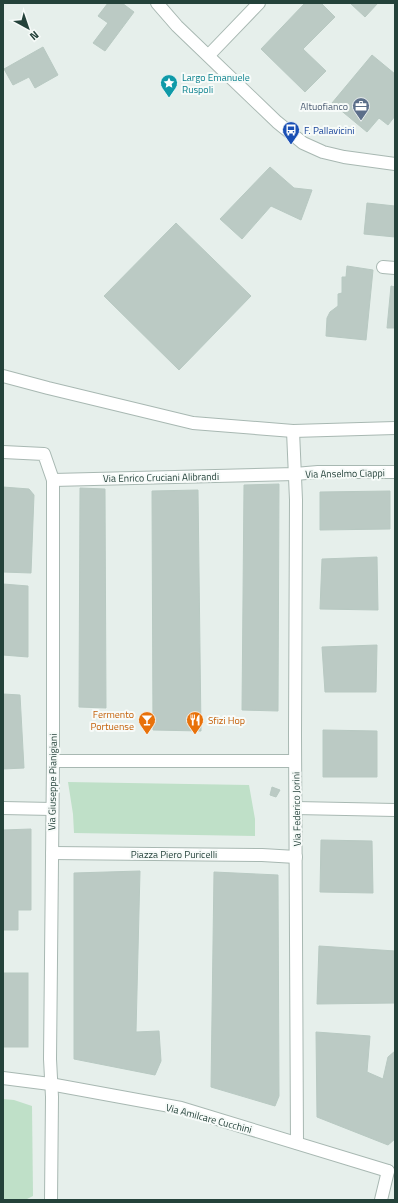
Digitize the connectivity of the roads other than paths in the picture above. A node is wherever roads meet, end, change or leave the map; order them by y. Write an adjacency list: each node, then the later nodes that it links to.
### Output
1 (157, 3): 3 (street)
2 (259, 3): 3 (street)
3 (208, 55): 4 (street)
4 (395, 164)
5 (3, 376): 7 (street)
6 (395, 428): 7 (street)
7 (293, 431): 10 (street)
8 (3, 452): 11 (street)
9 (395, 472): 10 (street, Via Anselmo Ciappi)
10 (295, 474): 11 (street, Via Enrico Cruciani Alibrandi); 13 (street, Via Federico Jorini)
11 (53, 480): 12 (street, Via Giuseppe Pianigiani)
12 (53, 761): 13 (street); 16 (street, Via Giuseppe Pianigiani)
13 (295, 761): 15 (street, Via Federico Jorini)
14 (3, 808): 16 (street)
15 (296, 808): 17 (street); 19 (street, Via Federico Jorini)
16 (52, 809): 18 (street, Via Giuseppe Pianigiani)
17 (395, 810)
18 (52, 853): 19 (street, Piazza Piero Puricelli); 21 (street, Via Giuseppe Pianigiani)
19 (296, 857): 22 (street, Via Federico Jorini)
20 (3, 1078): 21 (street, Via Amilcare Cucchini)
21 (50, 1084): 22 (street, Via Amilcare Cucchini); 24 (street, Via Giuseppe Pianigiani)
22 (297, 1143): 23 (street, Via Amilcare Cucchini)
23 (392, 1168): 25 (street)
24 (51, 1200)
25 (380, 1200)

